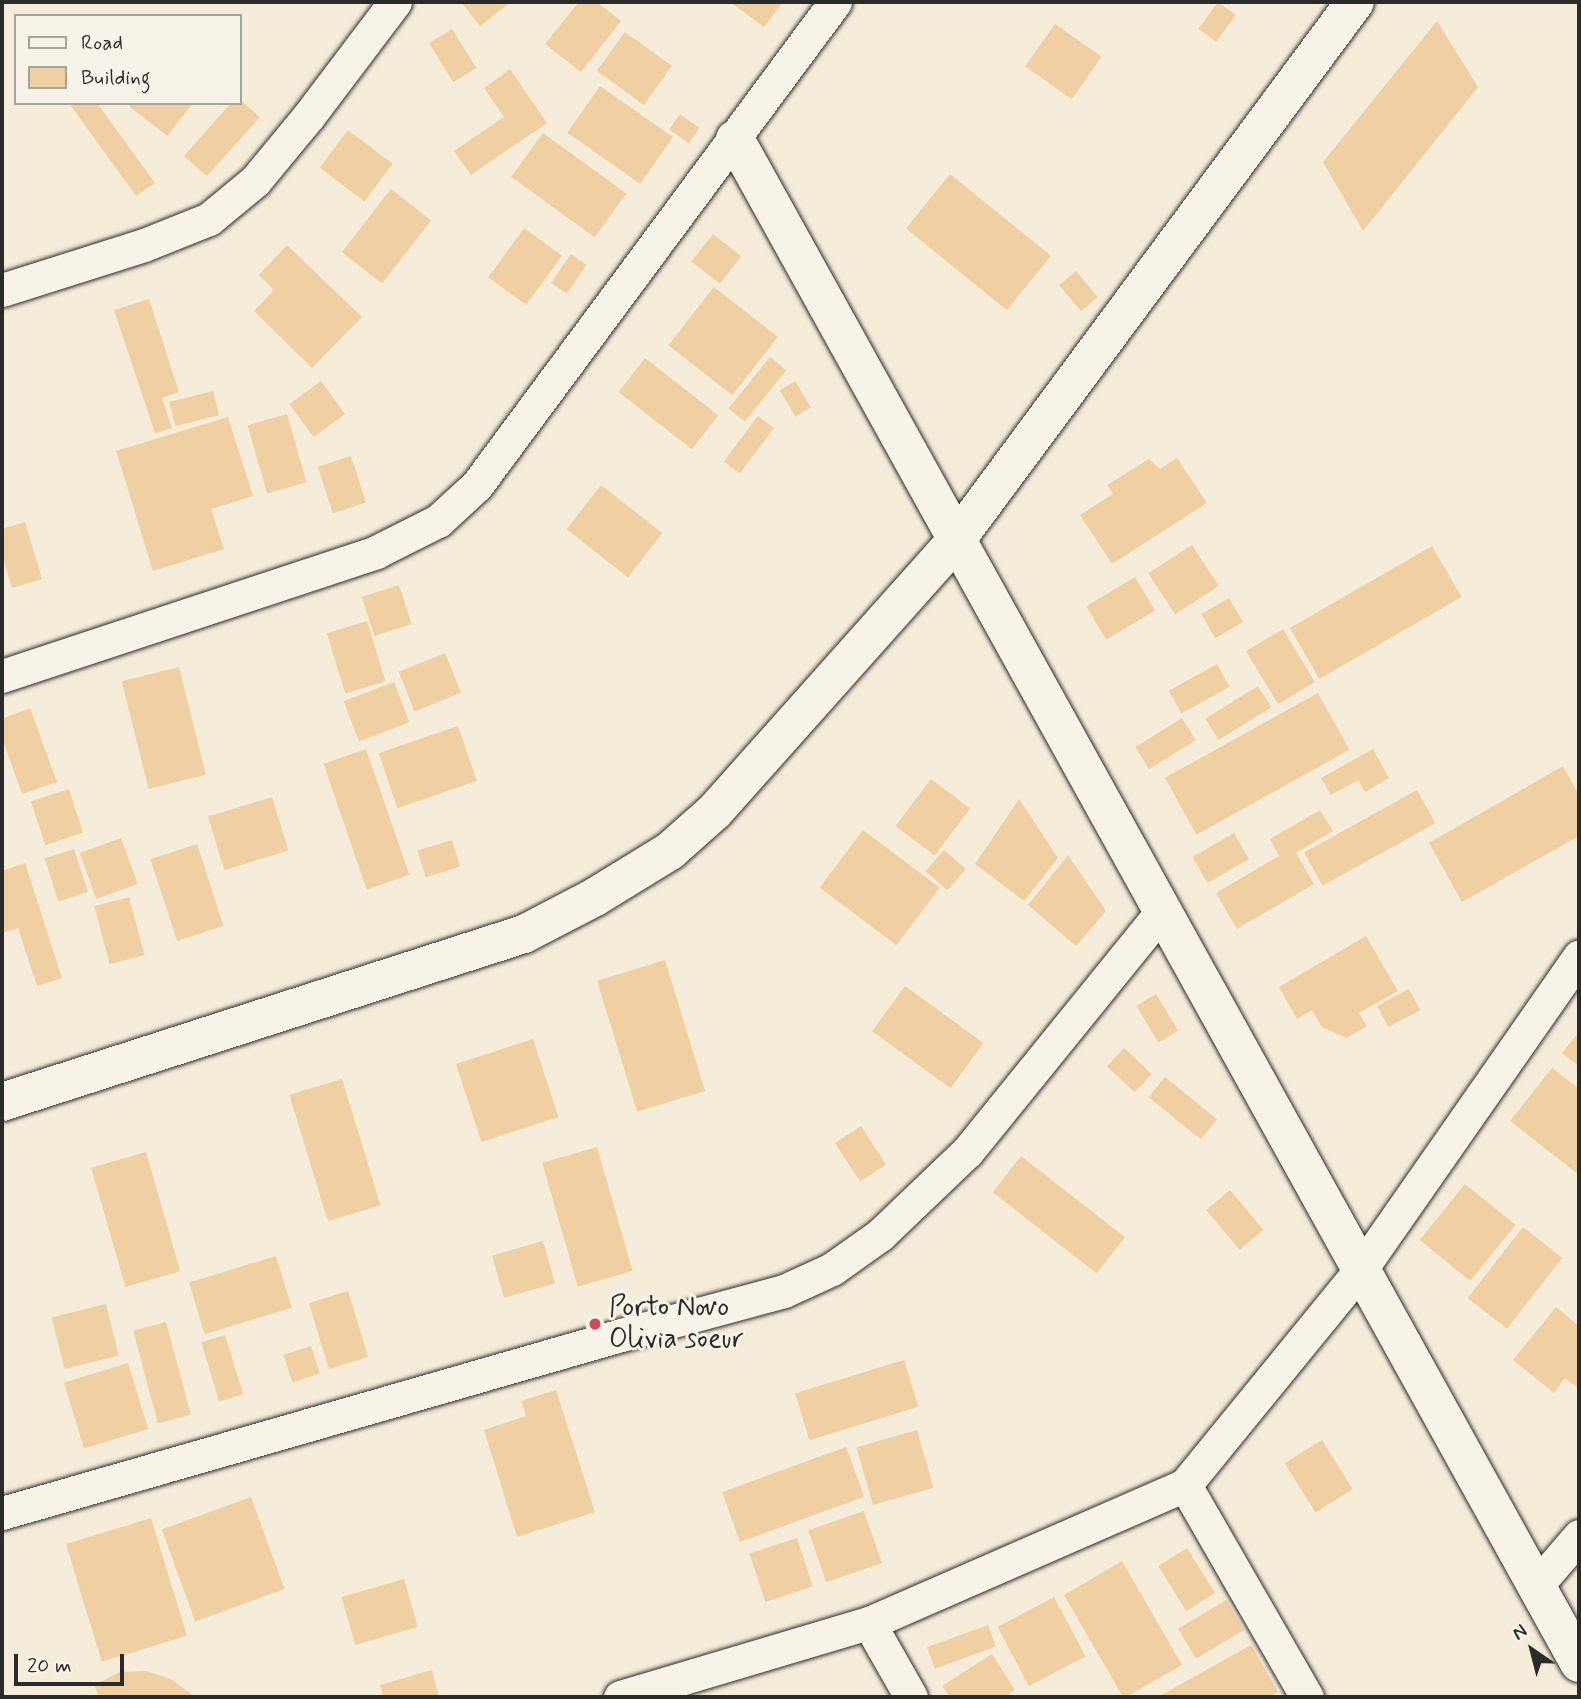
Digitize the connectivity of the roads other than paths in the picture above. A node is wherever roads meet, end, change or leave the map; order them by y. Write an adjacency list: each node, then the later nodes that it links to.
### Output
1 (395, 2): 5 (street)
2 (835, 2): 4 (street)
3 (1355, 2): 6 (street)
4 (736, 139): 6 (street); 7 (street)
5 (2, 290)
6 (957, 539): 8 (street); 10 (street)
7 (2, 676)
8 (1162, 911): 11 (street); 13 (street)
9 (1579, 956): 11 (street)
10 (2, 1102)
11 (1361, 1269): 12 (street); 15 (street)
12 (1185, 1485): 16 (street); 20 (street)
13 (2, 1513)
14 (1579, 1536): 15 (street)
15 (1536, 1586): 17 (street)
16 (869, 1623): 18 (street); 19 (street)
17 (1579, 1663)
18 (620, 1697)
19 (911, 1697)
20 (1307, 1697)

